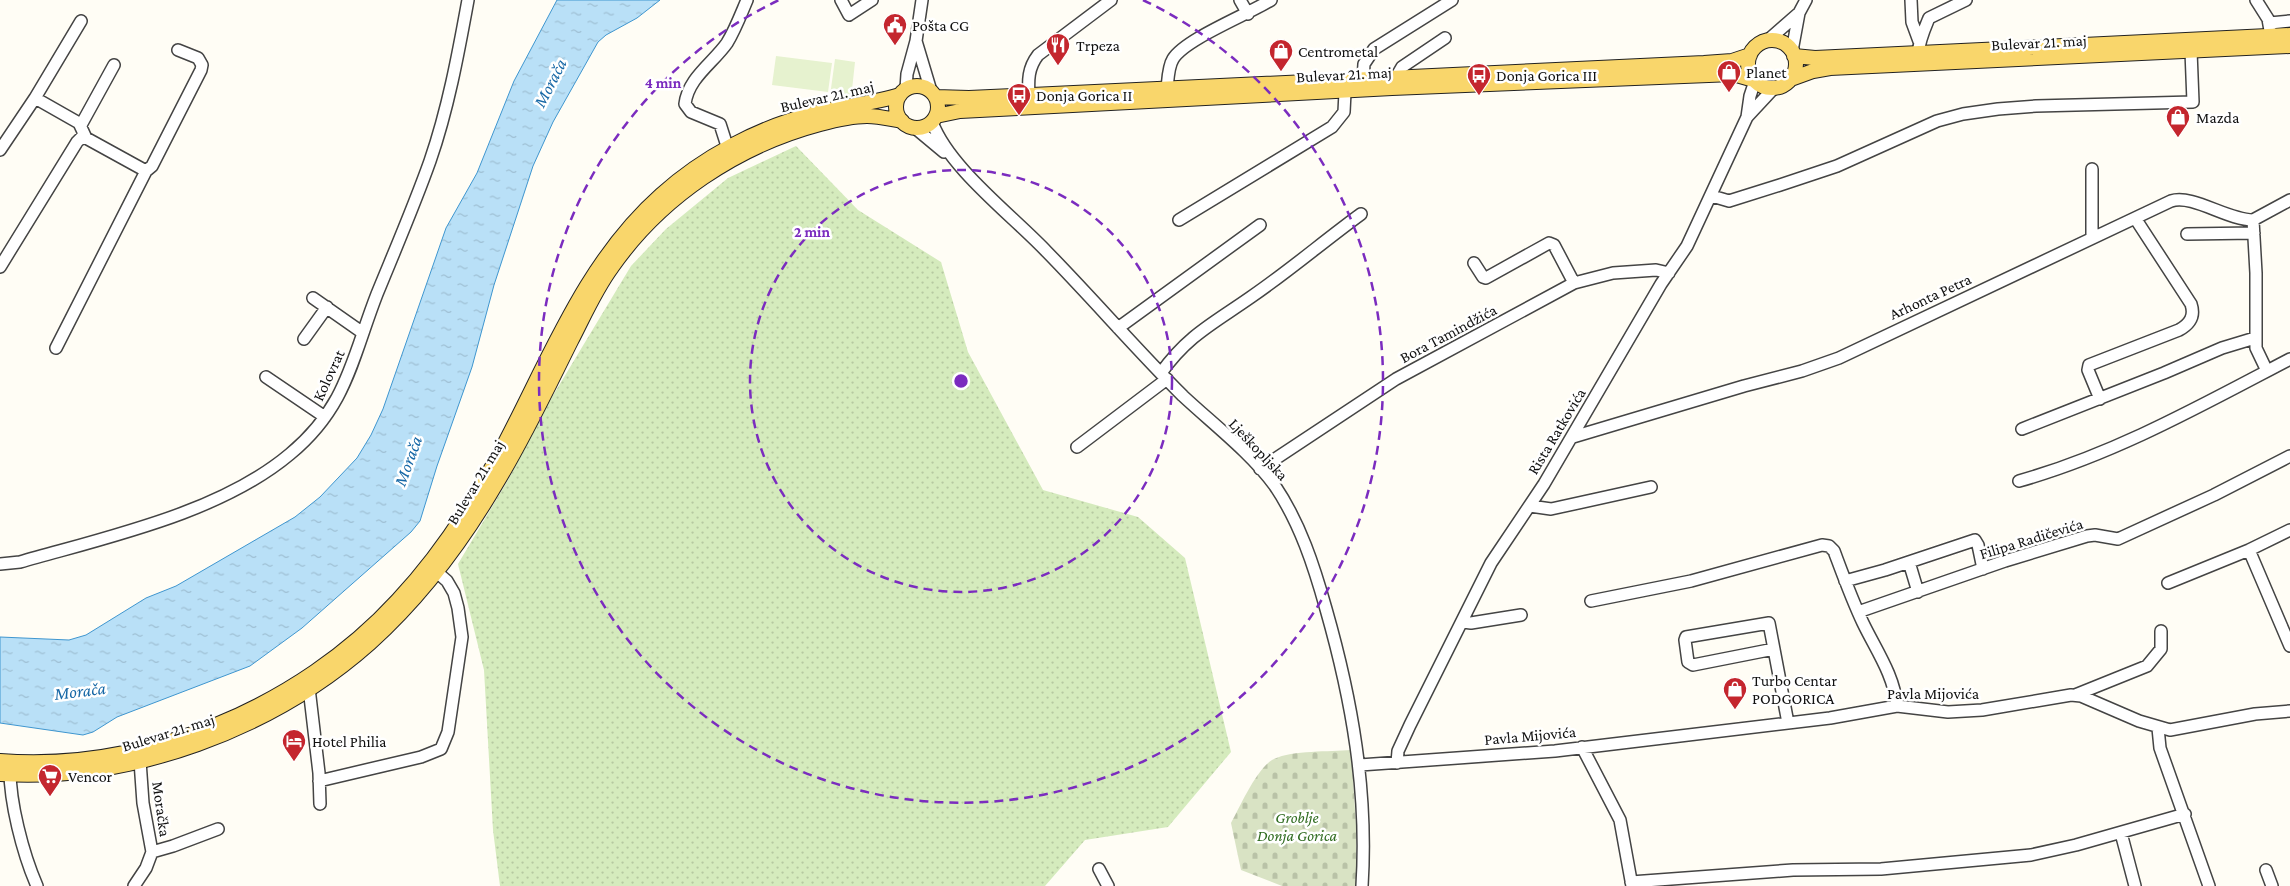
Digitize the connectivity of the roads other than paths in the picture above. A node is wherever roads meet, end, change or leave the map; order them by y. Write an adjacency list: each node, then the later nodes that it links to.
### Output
1 (468, 0): 67 (street, Kolovrat)
2 (747, 0): 45 (street)
3 (841, 0): 4 (street)
4 (872, 0)
5 (922, 0): 22 (street)
6 (1111, 0): 39 (street)
7 (1240, 0): 15 (street)
8 (1272, 0): 15 (street)
9 (1452, 0): 32 (street)
10 (1806, 0): 14 (street)
11 (1911, 0): 24 (street)
12 (1966, 0): 24 (street)
13 (2256, 0): 18 (street)
14 (1799, 13): 21 (street); 27 (street)
15 (1248, 14): 35 (street)
16 (2290, 21): 18 (street)
17 (81, 22): 40 (street)
18 (2270, 30): 19 (main road, Bulevar 21. maj); 24 (main road, Bulevar 21. maj)
19 (2290, 35)
20 (1445, 38): 30 (street)
21 (1767, 41): 27 (main road, Bulevar 21. maj); 28 (main road, Bulevar 21. maj)
22 (916, 42): 36 (street); 38 (street)
23 (2290, 46): 26 (main road, Bulevar 21. maj)
24 (1919, 47): 27 (main road, Bulevar 21. maj)
25 (178, 50): 49 (street)
26 (2190, 52): 31 (main road, Bulevar 21. maj); 50 (street)
27 (1793, 53): 31 (main road)
28 (1750, 55): 30 (main road, Bulevar 21. maj); 33 (main road)
29 (114, 65): 44 (street)
30 (1395, 79): 32 (main road, Bulevar 21. maj)
31 (1791, 79): 34 (main road, Bulevar 21. maj)
32 (1363, 80): 35 (main road, Bulevar 21. maj)
33 (1755, 80): 34 (main road, Bulevar 21. maj); 37 (main road, Bulevar 21. maj); 41 (street, Rista Ratkovića)
34 (1774, 88): 41 (street, Rista Ratkovića)
35 (1167, 89): 39 (main road, Bulevar 21. maj)
36 (903, 92): 38 (main road, Bulevar 21. maj); 43 (main road, Bulevar 21. maj); 45 (main road, Bulevar 21. maj)
37 (1346, 92): 42 (main road, Bulevar 21. maj); 54 (street)
38 (934, 94): 39 (main road, Bulevar 21. maj); 42 (main road)
39 (1030, 96)
40 (35, 98): 44 (street); 46 (street)
41 (1747, 117): 50 (street, Rista Ratkovića)
42 (934, 119): 43 (main road, Bulevar 21. maj); 47 (street, Lješkopljska)
43 (908, 124): 47 (street, Lješkopljska); 89 (main road, Bulevar 21. maj)
44 (82, 130): 49 (street); 61 (street)
45 (728, 149): 89 (main road, Bulevar 21. maj)
46 (0, 150)
47 (952, 157): 66 (street, Lješkopljska)
48 (2092, 169): 59 (street)
49 (146, 171): 70 (street)
50 (1712, 196): 62 (street, Rista Ratkovića)
51 (2290, 200): 55 (street)
52 (1361, 214): 73 (street)
53 (2135, 218): 55 (street, Arhonta Petra); 59 (street, Arhonta Petra); 75 (street)
54 (1179, 220)
55 (2253, 220): 57 (street)
56 (1260, 224): 66 (street)
57 (2254, 233): 58 (street); 68 (street)
58 (2187, 234)
59 (2092, 238): 78 (street, Arhonta Petra)
60 (1474, 263): 63 (street)
61 (0, 267)
62 (1669, 273): 63 (street, Bora Tamindžića); 78 (street, Rista Ratkovića)
63 (1574, 283): 81 (street, Bora Tamindžića)
64 (314, 298): 65 (street)
65 (327, 307): 67 (street); 69 (street)
66 (1118, 328): 73 (street, Lješkopljska)
67 (363, 332): 76 (street, Kolovrat)
68 (2256, 338): 72 (street); 75 (street)
69 (304, 340)
70 (56, 348)
71 (2290, 359): 72 (street)
72 (2267, 371): 82 (street)
73 (1164, 376): 79 (street); 81 (street, Lješkopljska)
74 (266, 377): 76 (street)
75 (2100, 399): 77 (street)
76 (325, 417): 88 (street, Kolovrat)
77 (2022, 429)
78 (1572, 437): 84 (street, Rista Ratkovića)
79 (1077, 447)
80 (2290, 456): 90 (street, Filipa Radičevića)
81 (1260, 469): 110 (street, Lješkopljska)
82 (2019, 481)
83 (1651, 487): 84 (street)
84 (1530, 506): 97 (street, Rista Ratkovića)
85 (2290, 530): 86 (street)
86 (2249, 550): 92 (street); 99 (street)
87 (1909, 562): 90 (street); 91 (street); 93 (street)
88 (0, 564)
89 (432, 568): 101 (main road, Bulevar 21. maj); 111 (main road, Bulevar 21. maj); 112 (street)
90 (1983, 569): 93 (street, Filipa Radičevića)
91 (1845, 581): 94 (street); 95 (street)
92 (2168, 583)
93 (1918, 592): 95 (street, Filipa Radičevića)
94 (1591, 600)
95 (1858, 612): 103 (street)
96 (1521, 615): 97 (street)
97 (1463, 622): 109 (street, Rista Ratkovića)
98 (2161, 631): 102 (street, Pavla Mijovića)
99 (2290, 646)
100 (1774, 649): 100 (street); 105 (street)
101 (310, 692): 108 (main road, Bulevar 21. maj); 112 (street)
102 (2075, 695): 103 (street, Pavla Mijovića); 106 (street)
103 (1897, 706): 105 (street, Pavla Mijovića)
104 (2290, 711): 106 (street)
105 (1788, 723): 107 (street, Pavla Mijovića)
106 (2158, 728): 114 (street)
107 (1582, 747): 109 (street, Pavla Mijovića); 120 (street)
108 (140, 761): 111 (main road, Bulevar 21. maj); 117 (street, Moračka)
109 (1397, 763): 110 (street, Pavla Mijovića)
110 (1360, 765): 124 (street, Lješkopljska)
111 (5, 768): 121 (street)
112 (319, 781): 113 (street)
113 (320, 804)
114 (2185, 814): 116 (street); 126 (street)
115 (218, 829): 117 (street)
116 (2121, 833): 120 (street); 125 (street)
117 (152, 852): 122 (street, Moračka)
118 (1099, 869): 123 (street)
119 (2266, 870): 127 (street)
120 (1632, 884)
121 (37, 886)
122 (134, 886)
123 (1108, 886)
124 (1362, 886)
125 (2135, 886)
126 (2209, 886)
127 (2272, 886)

